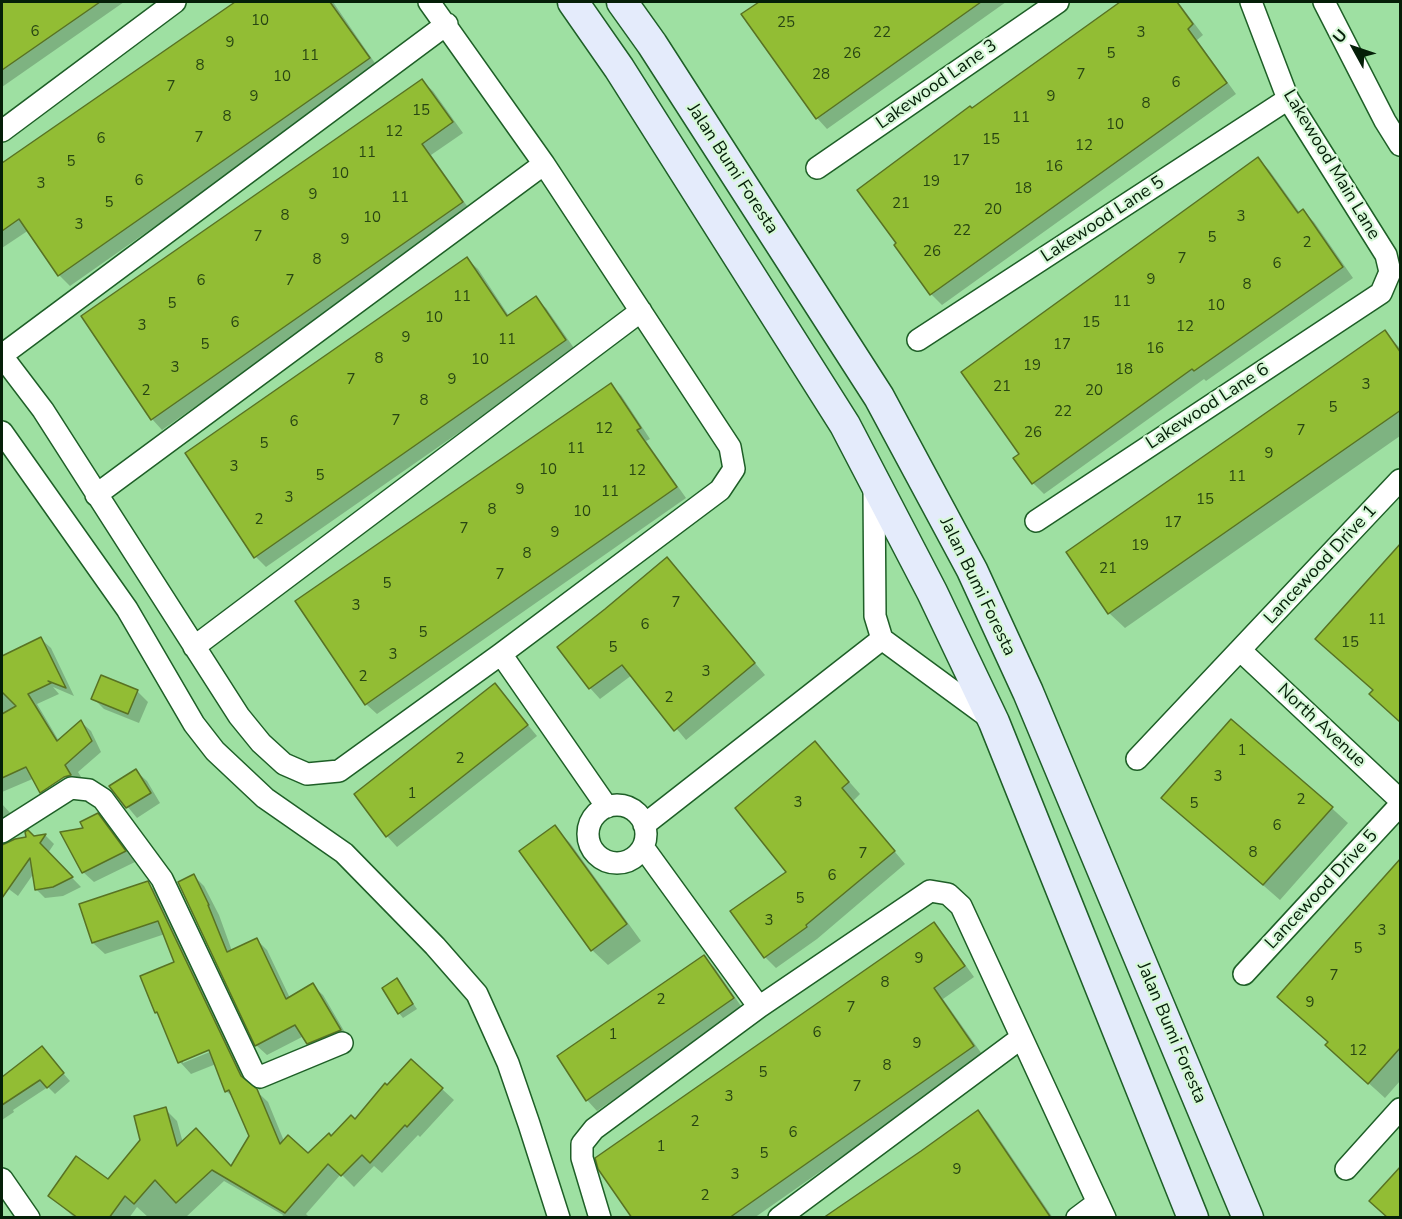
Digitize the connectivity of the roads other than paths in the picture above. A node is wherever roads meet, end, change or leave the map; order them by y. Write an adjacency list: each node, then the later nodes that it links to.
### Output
1 (175, 2): 12 (street)
2 (429, 2): 8 (street)
3 (573, 2): 10 (main road)
4 (622, 2): 9 (main road, Jalan Bumi Foresta)
5 (1058, 2): 15 (street, Lakewood Lane 3)
6 (1251, 2): 11 (street, Lakewood Main Lane)
7 (1324, 2): 13 (street)
8 (447, 24): 14 (street); 19 (street)
9 (652, 44): 10 (main road); 50 (main road, Jalan Bumi Foresta)
10 (619, 68): 21 (main road)
11 (1288, 99): 16 (street, Lakewood Main Lane); 18 (street, Lakewood Lane 5)
12 (2, 131)
13 (1401, 145)
14 (544, 164): 17 (street); 23 (street)
15 (817, 168)
16 (1381, 293): 24 (street, Lakewood Lane 6)
17 (641, 311): 26 (street); 28 (street)
18 (918, 340)
19 (2, 356): 23 (street)
20 (2, 432): 45 (street)
21 (874, 480): 25 (street); 29 (main road)
22 (1401, 480): 27 (street, Lancewood Drive 1)
23 (96, 495): 26 (street)
24 (1036, 521)
25 (882, 639): 29 (street); 33 (street)
26 (194, 647): 28 (street)
27 (1240, 651): 30 (street, Lancewood Drive 1); 31 (street, North Avenue)
28 (501, 654): 32 (street)
29 (994, 722): 49 (main road)
30 (1137, 759)
31 (1401, 802): 36 (street, Lancewood Drive 5)
32 (607, 807): 33 (street); 35 (street)
33 (644, 825): 35 (street)
34 (2, 832): 39 (street)
35 (643, 847): 37 (street)
36 (1244, 974)
37 (759, 1007): 38 (street); 46 (street)
38 (1021, 1038): 43 (street); 47 (street)
39 (342, 1043)
40 (1401, 1109): 41 (street)
41 (1346, 1169)
42 (2, 1179): 44 (street)
43 (1101, 1210): 48 (street)
44 (29, 1218)
45 (558, 1218)
46 (600, 1218)
47 (779, 1218)
48 (1077, 1218)
49 (1193, 1218)
50 (1248, 1218)

